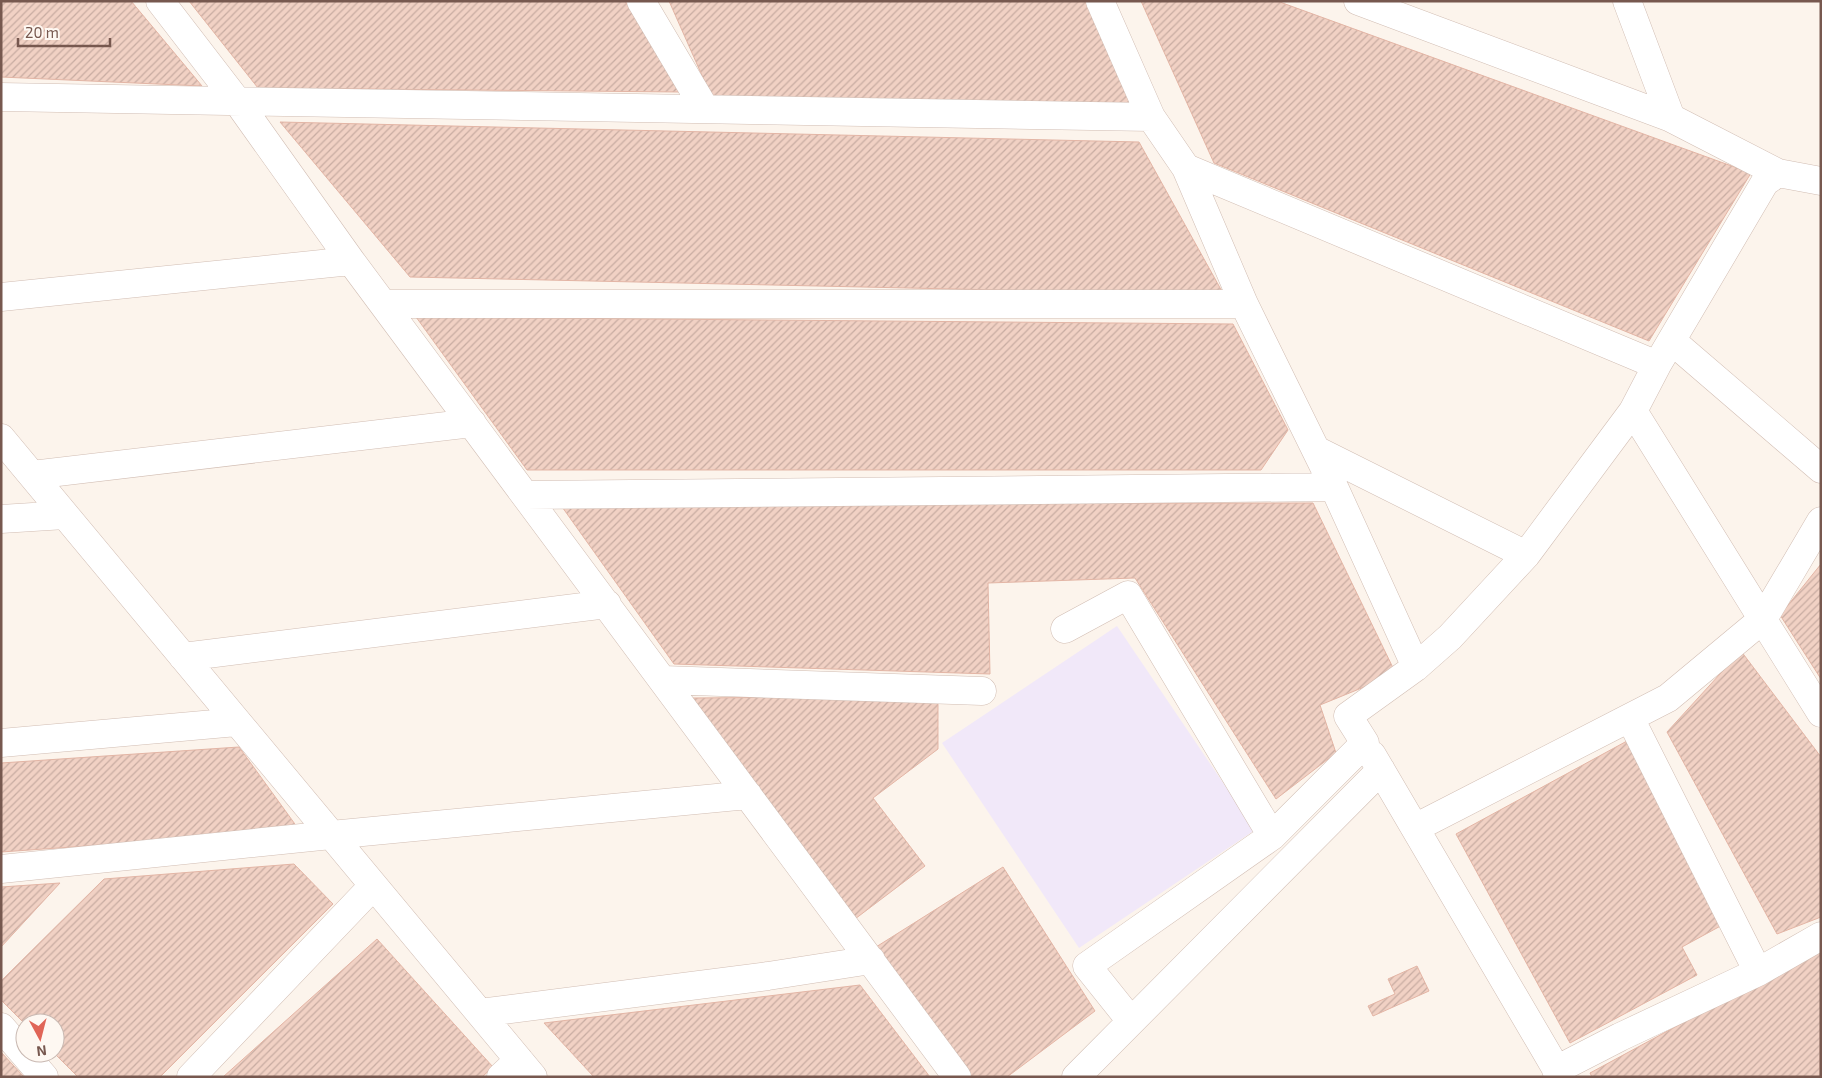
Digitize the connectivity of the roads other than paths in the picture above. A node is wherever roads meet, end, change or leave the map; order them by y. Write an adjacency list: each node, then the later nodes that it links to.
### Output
1 (160, 1): 7 (street)
2 (641, 1): 8 (street)
3 (1100, 1): 9 (street)
4 (1358, 1): 10 (street)
5 (1627, 1): 10 (street)
6 (1, 97): 7 (street)
7 (237, 101): 8 (street); 14 (street)
8 (705, 109): 9 (street)
9 (1152, 117): 11 (street)
10 (1671, 118): 12 (street)
11 (1186, 168): 17 (street); 19 (street)
12 (1778, 173): 13 (street); 18 (street)
13 (1819, 179)
14 (351, 261): 15 (street); 16 (street)
15 (1, 297)
16 (384, 304): 17 (street); 21 (street)
17 (1244, 304): 23 (street)
18 (1672, 341): 19 (street); 24 (street)
19 (1657, 366): 20 (street)
20 (1633, 411): 31 (street); 33 (street)
21 (472, 424): 25 (street); 27 (street)
22 (1, 438): 25 (street)
23 (1316, 450): 26 (street); 31 (street)
24 (1821, 469)
25 (32, 476): 28 (street)
26 (1334, 486): 27 (street); 36 (street)
27 (526, 495): 32 (street)
28 (65, 515): 29 (street); 35 (street)
29 (1, 519)
30 (1821, 521): 33 (street)
31 (1526, 555): 36 (street)
32 (607, 604): 35 (street); 37 (street)
33 (1763, 619): 39 (street); 40 (street)
34 (1065, 629): 48 (street)
35 (183, 657): 41 (street)
36 (1416, 667): 43 (street)
37 (663, 680): 38 (street); 45 (street)
38 (982, 691)
39 (1821, 713)
40 (1630, 718): 46 (street); 53 (street)
41 (237, 722): 42 (street); 47 (street)
42 (1, 743)
43 (1365, 743): 44 (street); 48 (street)
44 (1381, 770): 46 (street); 55 (street)
45 (748, 795): 47 (street); 52 (street)
46 (1415, 828): 58 (street)
47 (331, 835): 49 (street); 50 (street)
48 (1272, 836): 55 (street)
49 (1, 869)
50 (373, 886): 54 (street); 60 (street)
51 (1821, 936): 53 (street)
52 (871, 960): 54 (street); 61 (street)
53 (1758, 972): 58 (street)
54 (480, 1013): 57 (street)
55 (1131, 1022): 62 (street)
56 (1, 1027): 59 (street)
57 (518, 1071)
58 (1558, 1073)
59 (44, 1077)
60 (190, 1077)
61 (957, 1077)
62 (1076, 1077)

